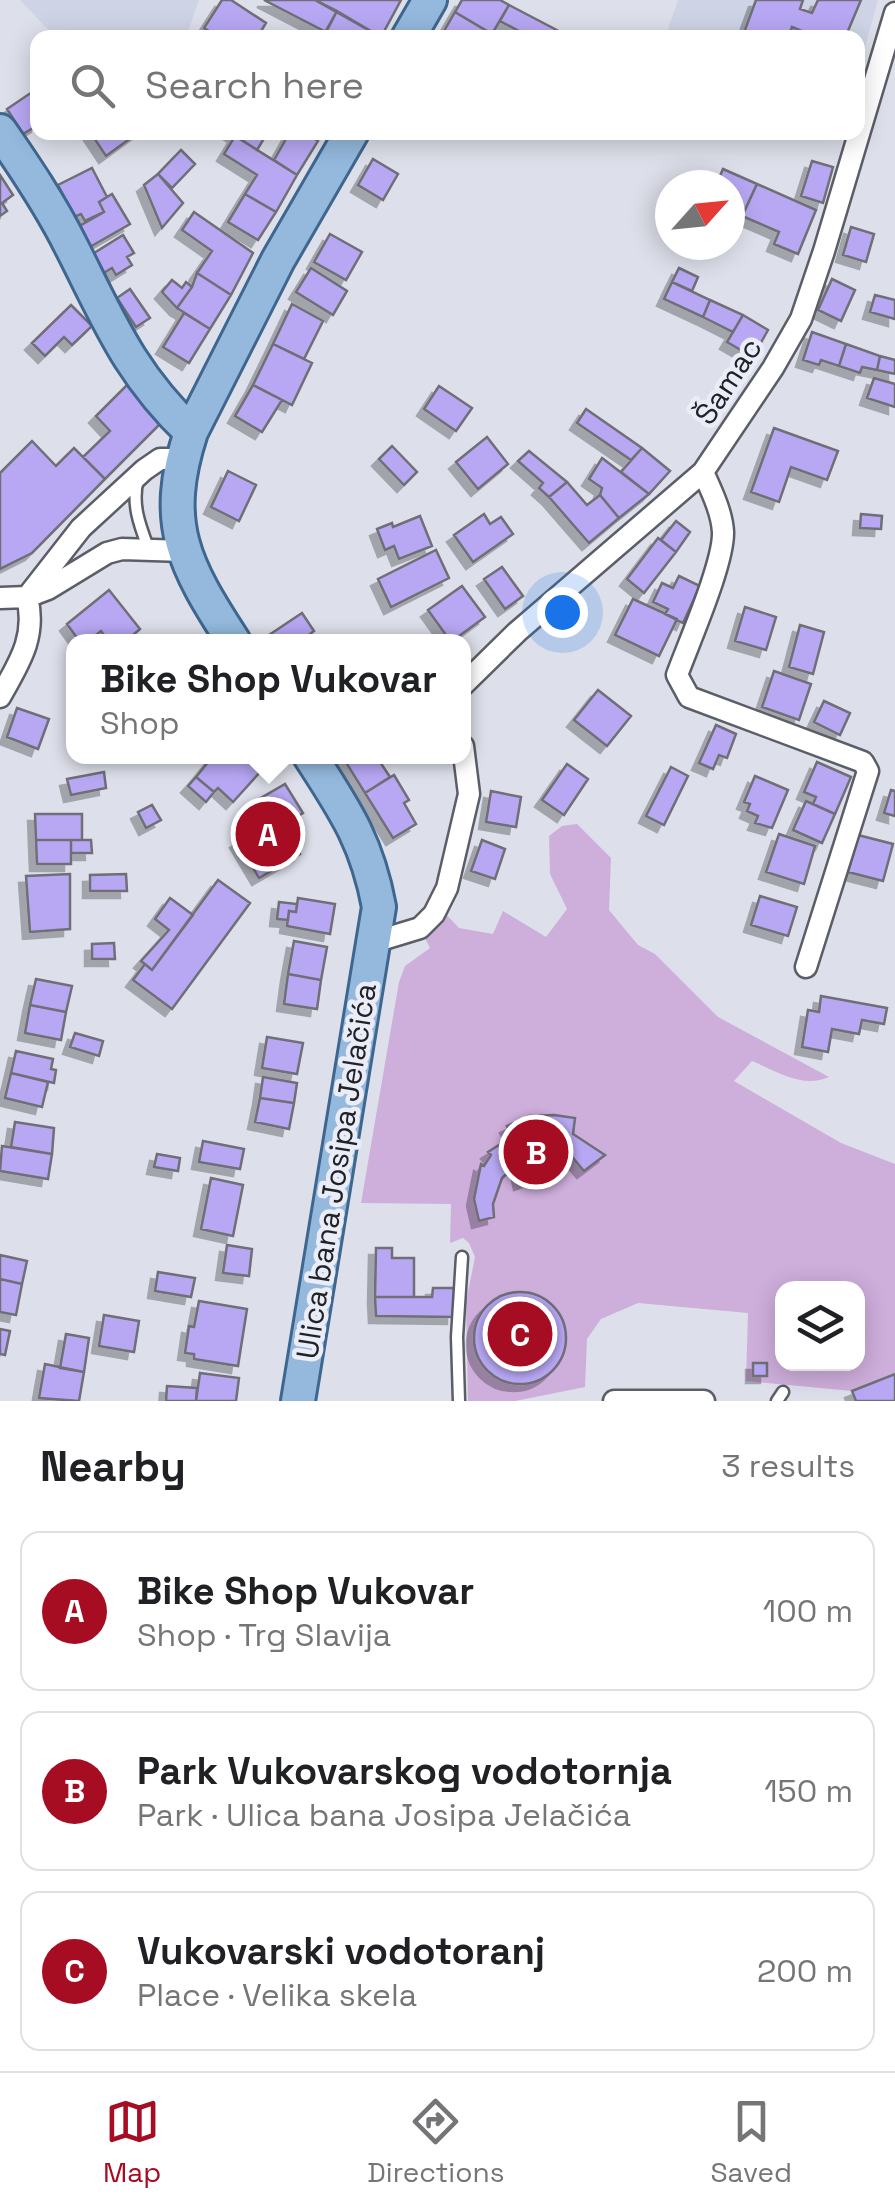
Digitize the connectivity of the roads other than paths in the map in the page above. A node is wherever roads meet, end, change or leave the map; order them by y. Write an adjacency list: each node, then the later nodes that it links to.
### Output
1 (430, 0): 3 (main road)
2 (895, 13): 4 (street, Šamac)
3 (413, 30)
4 (865, 111)
5 (0, 132): 8 (main road)
6 (347, 140): 8 (main road)
7 (856, 140): 10 (street, Šamac)
8 (187, 446): 9 (street); 12 (main road)
9 (144, 470): 11 (lane); 13 (street)
10 (704, 472): 16 (street, Šamac); 21 (street)
11 (149, 551): 12 (street); 13 (street)
12 (184, 552): 15 (main road)
13 (27, 597): 14 (street); 17 (street)
14 (0, 598)
15 (229, 634)
16 (471, 677)
17 (0, 697)
18 (315, 764): 20 (main road, Ulica bana Josipa Jelačića)
19 (465, 764): 20 (street)
20 (374, 942): 23 (main road, Ulica bana Josipa Jelačića)
21 (806, 967)
22 (462, 1257): 24 (lane)
23 (298, 1401)
24 (459, 1401)
25 (614, 1401): 26 (street)
26 (704, 1401)

